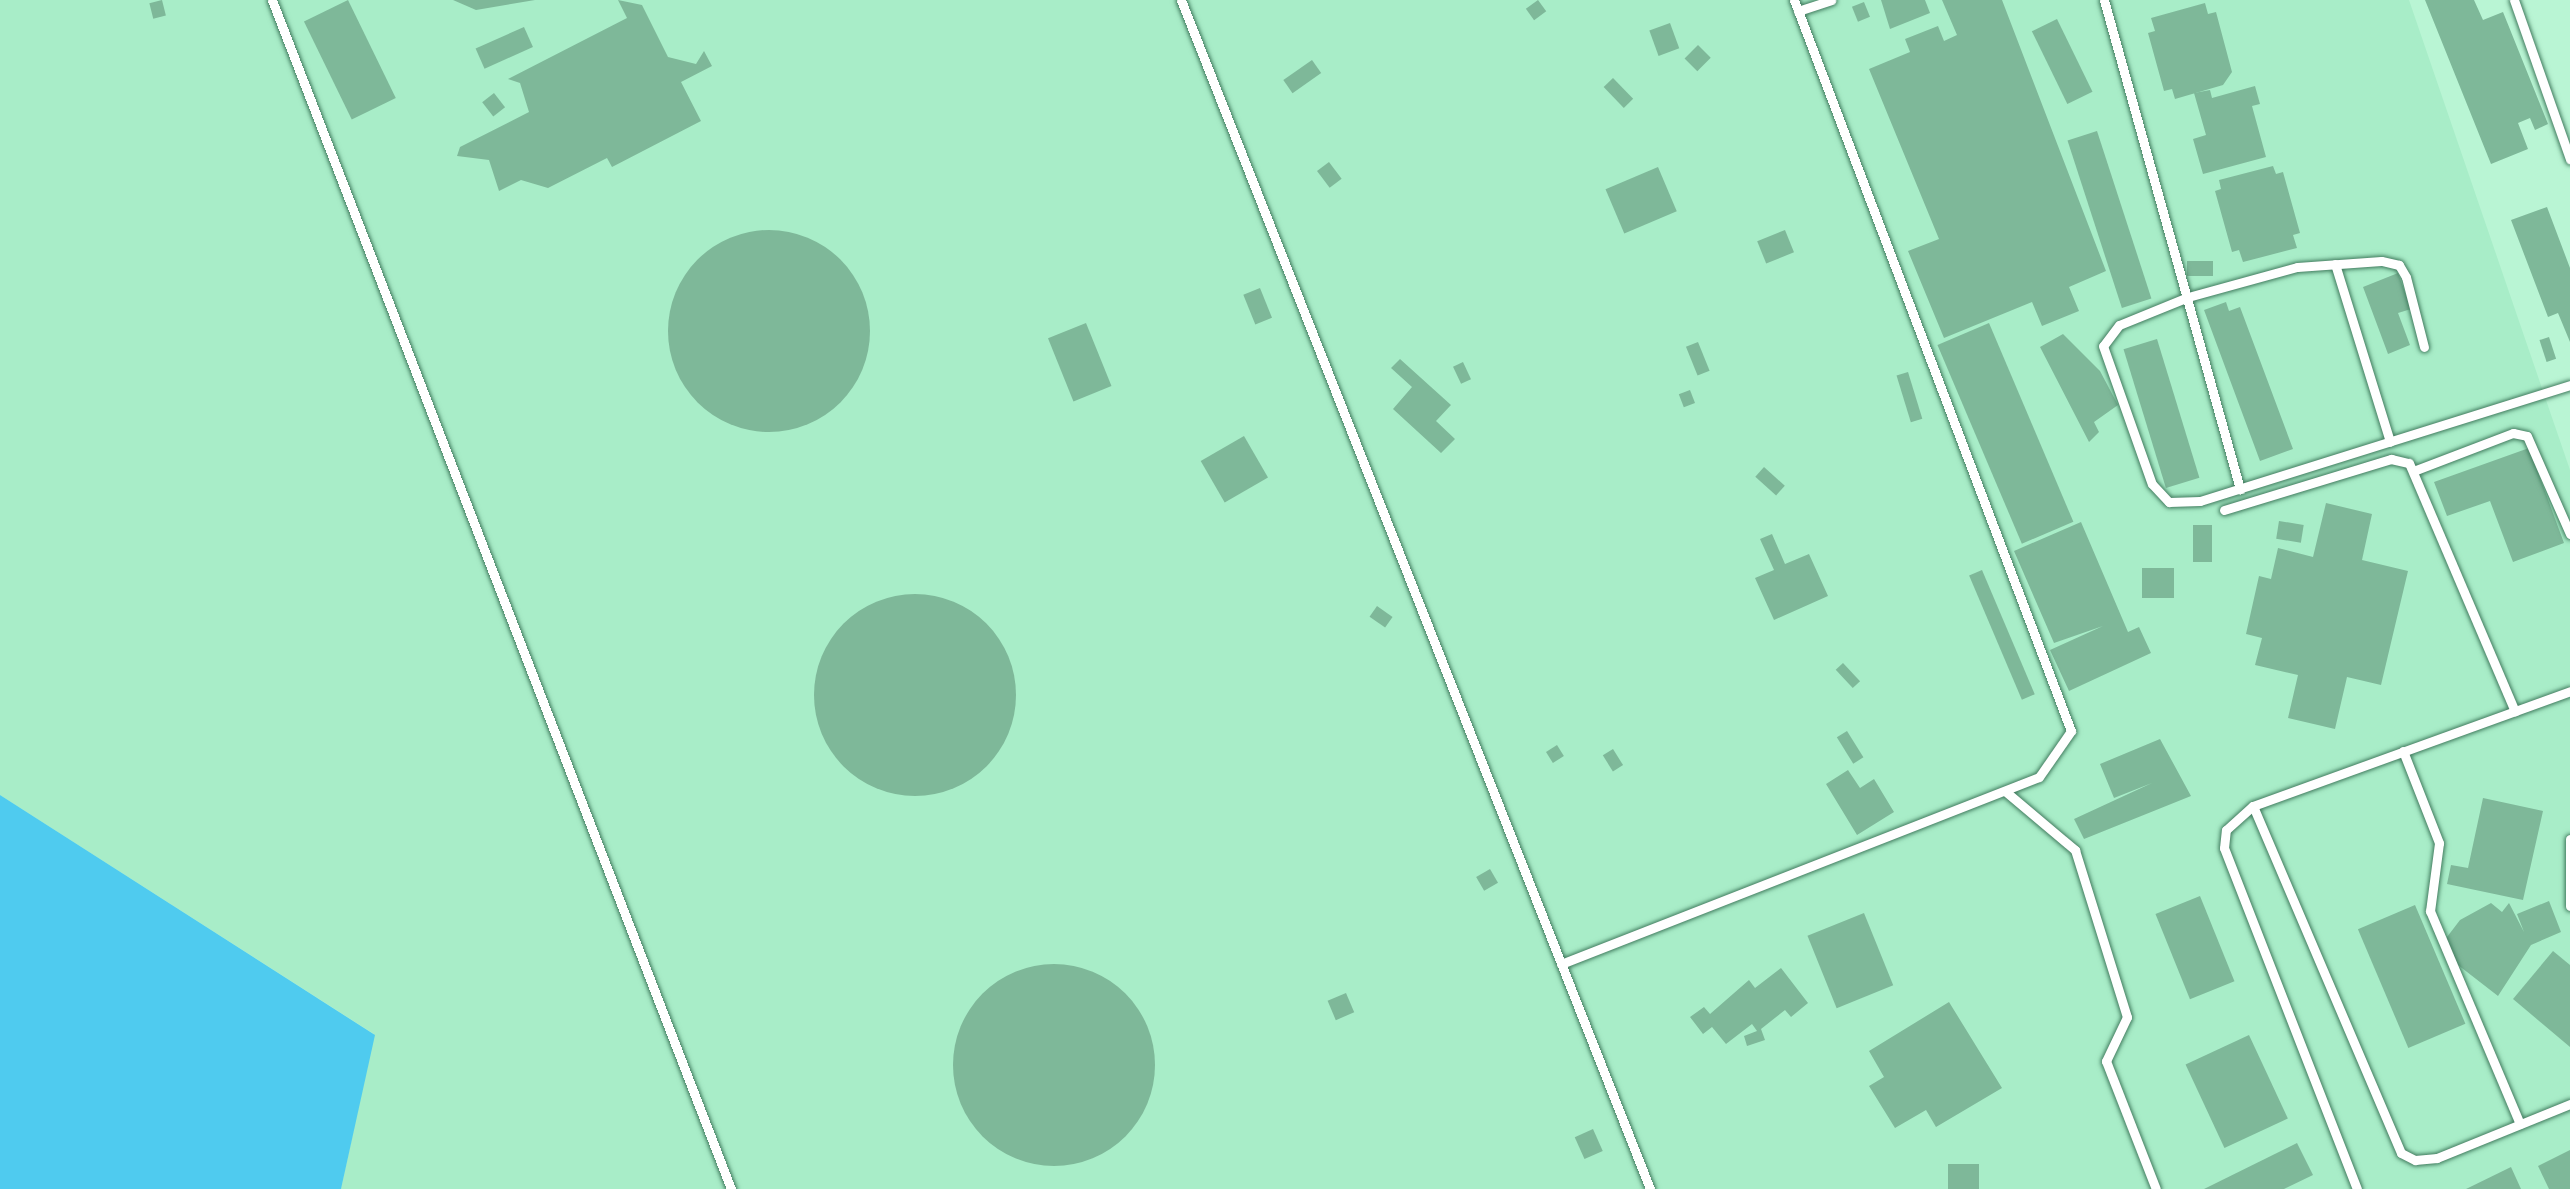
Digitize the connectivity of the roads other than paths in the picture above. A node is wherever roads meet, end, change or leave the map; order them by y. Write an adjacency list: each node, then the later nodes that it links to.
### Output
1 (272, 0): 27 (lane)
2 (1180, 0): 24 (lane)
3 (1832, 0): 6 (lane)
4 (2104, 0): 9 (lane)
5 (2514, 0): 7 (lane)
6 (1796, 5): 20 (lane)
7 (2570, 159)
8 (2335, 264): 9 (lane); 10 (lane); 12 (lane)
9 (2188, 297): 14 (lane); 14 (lane)
10 (2424, 347)
11 (2570, 384): 12 (lane)
12 (2390, 442): 14 (lane)
13 (2416, 470): 15 (lane); 16 (lane); 18 (lane)
14 (2240, 488)
15 (2224, 510)
16 (2570, 534)
17 (2570, 691): 18 (lane)
18 (2515, 711): 19 (lane)
19 (2403, 752): 21 (lane); 26 (lane)
20 (2004, 791): 24 (lane); 29 (lane)
21 (2253, 806): 26 (lane); 30 (lane)
22 (2570, 840): 23 (lane)
23 (2570, 906)
24 (1561, 964): 28 (lane)
25 (2570, 1104): 26 (lane)
26 (2520, 1124)
27 (731, 1189)
28 (1650, 1189)
29 (2156, 1189)
30 (2357, 1189)

